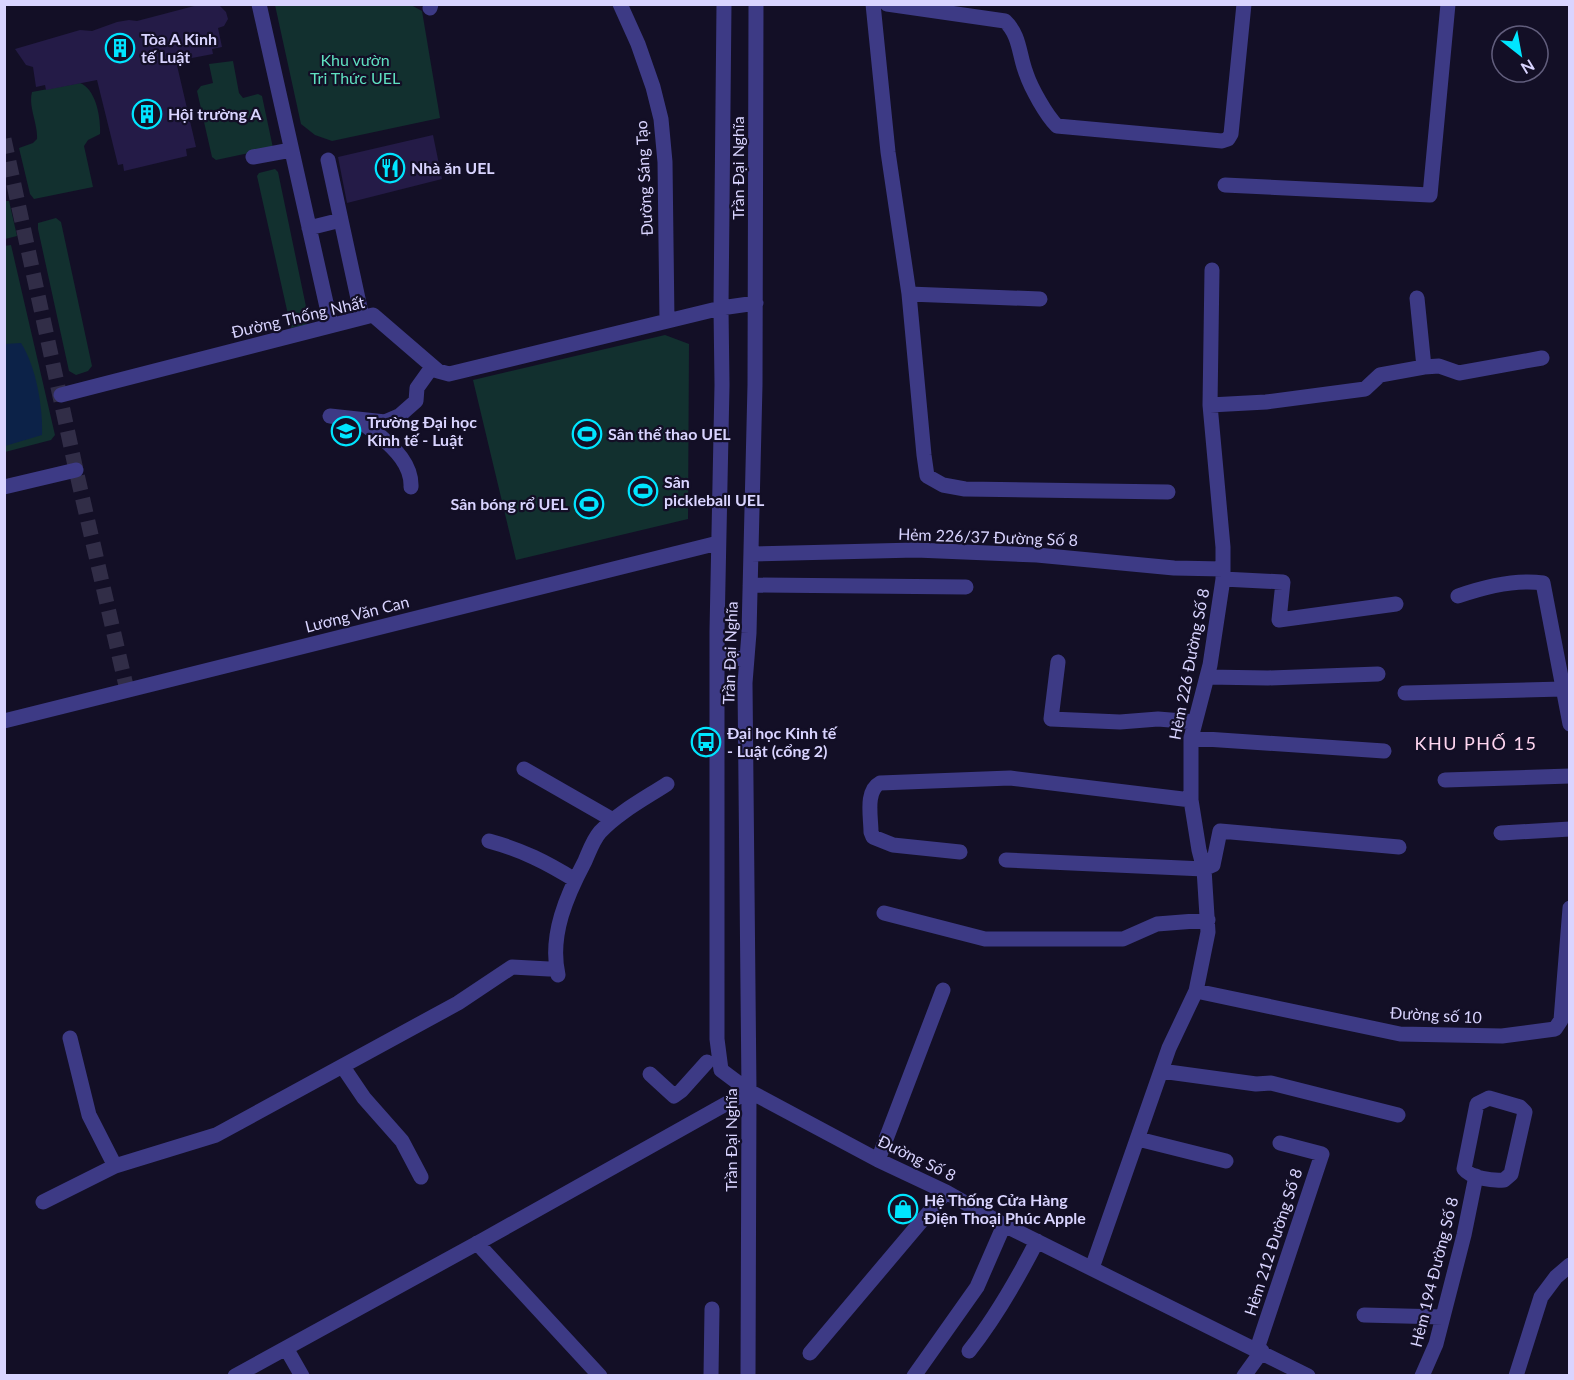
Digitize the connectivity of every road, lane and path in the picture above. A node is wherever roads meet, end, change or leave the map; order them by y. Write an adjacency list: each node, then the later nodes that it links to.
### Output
1 (260, 4): 9 (street)
2 (620, 4): 22 (street, Đường Sáng Tạo)
3 (724, 4): 20 (street, Trần Đại Nghĩa)
4 (756, 4): 19 (street, Trần Đại Nghĩa)
5 (873, 4): 16 (street)
6 (887, 4): 7 (street)
7 (1244, 4)
8 (1448, 4): 12 (street)
9 (291, 150): 10 (street); 14 (street)
10 (254, 157)
11 (328, 160): 13 (street)
12 (1225, 185)
13 (341, 220): 14 (street); 21 (street)
14 (309, 228): 23 (street)
15 (1212, 270): 28 (street, Hẻm 226 Đường Số 8)
16 (909, 294): 18 (street); 34 (street)
17 (1417, 298): 26 (street)
18 (1040, 299)
19 (756, 303): 20 (street, Đường Thống Nhất); 36 (street, Trần Đại Nghĩa)
20 (721, 308): 22 (street, Đường Thống Nhất); 35 (street, Trần Đại Nghĩa)
21 (362, 317): 23 (street, Đường Thống Nhất); 25 (street, Đường Thống Nhất)
22 (667, 321): 25 (street, Đường Thống Nhất)
23 (331, 325): 27 (street, Đường Thống Nhất)
24 (1542, 358): 26 (street)
25 (432, 366): 30 (street)
26 (1424, 367): 28 (street)
27 (61, 395)
28 (1210, 405): 37 (street, Hẻm 226 Đường Số 8)
29 (330, 416): 30 (street)
30 (362, 420): 33 (street)
31 (76, 470): 32 (street)
32 (4, 487)
33 (411, 487)
34 (1168, 492)
35 (718, 543): 42 (street, Trần Đại Nghĩa); 49 (street, Lương Văn Can)
36 (751, 554): 37 (street, Hẻm 226/37 Đường Số 8); 38 (street, Trần Đại Nghĩa)
37 (1223, 574): 41 (street, Hẻm 226/37 Đường Số 8); 46 (street, Hẻm 226 Đường Số 8)
38 (750, 585): 39 (street); 43 (street, Trần Đại Nghĩa)
39 (966, 587)
40 (1458, 596): 47 (street)
41 (1396, 604)
42 (717, 657): 43 (street); 77 (street, Trần Đại Nghĩa)
43 (746, 659): 80 (street, Trần Đại Nghĩa)
44 (1058, 662): 50 (street)
45 (1378, 674): 46 (street)
46 (1207, 677): 50 (street, Hẻm 226 Đường Số 8)
47 (1563, 689): 48 (street); 51 (street)
48 (1405, 693)
49 (4, 721)
50 (1195, 722): 52 (street, Hẻm 226 Đường Số 8)
51 (1569, 724)
52 (1191, 738): 53 (street); 58 (street, Hẻm 226 Đường Số 8)
53 (1384, 751)
54 (524, 769): 59 (street)
55 (1569, 776): 56 (street)
56 (1445, 780)
57 (668, 784): 59 (street)
58 (1191, 800): 64 (street); 66 (street, Hẻm 226 Đường Số 8)
59 (614, 820): 67 (street)
60 (1569, 829): 61 (street)
61 (1501, 833)
62 (489, 841): 67 (street)
63 (1399, 847): 66 (street)
64 (960, 852)
65 (1006, 860): 66 (street)
66 (1204, 869): 70 (street, Hẻm 226 Đường Số 8)
67 (575, 880): 76 (street)
68 (1569, 908): 71 (street, Đường số 10)
69 (884, 913): 70 (street)
70 (1208, 920): 73 (street, Hẻm 226 Đường Số 8)
71 (1568, 934): 73 (street, Đường số 10)
72 (943, 990): 84 (street)
73 (1196, 991): 78 (street, Hẻm 226 Đường Số 8)
74 (70, 1038): 86 (street)
75 (707, 1062): 79 (street)
76 (343, 1067): 86 (street); 88 (street)
77 (721, 1070): 80 (street, Đường Số 8)
78 (1161, 1071): 81 (street); 82 (street, Hẻm 226 Đường Số 8)
79 (650, 1074)
80 (749, 1091): 84 (street, Đường Số 8); 93 (street); 107 (street, Trần Đại Nghĩa)
81 (1398, 1115)
82 (1138, 1139): 85 (street); 95 (street, Hẻm 226 Đường Số 8)
83 (1280, 1143): 100 (street, Hẻm 212 Đường Số 8)
84 (878, 1160): 89 (street, Đường Số 8)
85 (1226, 1161)
86 (115, 1166): 90 (street)
87 (1476, 1176): 87 (street); 98 (street, Hẻm 194 Đường Số 8)
88 (421, 1177)
89 (946, 1192): 91 (street, Đường Số 8); 102 (street)
90 (44, 1202)
91 (1004, 1225): 92 (street, Đường Số 8); 108 (street)
92 (1036, 1240): 95 (street, Đường Số 8); 101 (street)
93 (477, 1243): 99 (street); 105 (street)
94 (1569, 1265): 112 (street)
95 (1092, 1268): 100 (street, Đường Số 8)
96 (712, 1309): 106 (street)
97 (1364, 1315): 98 (street)
98 (1443, 1317): 111 (street, Hẻm 194 Đường Số 8)
99 (286, 1348): 103 (street); 104 (street)
100 (1259, 1350): 109 (street); 110 (street)
101 (969, 1351)
102 (810, 1353)
103 (235, 1376)
104 (302, 1376)
105 (600, 1376)
106 (711, 1376)
107 (748, 1376)
108 (914, 1376)
109 (1244, 1376)
110 (1308, 1376)
111 (1422, 1376)
112 (1516, 1376)

